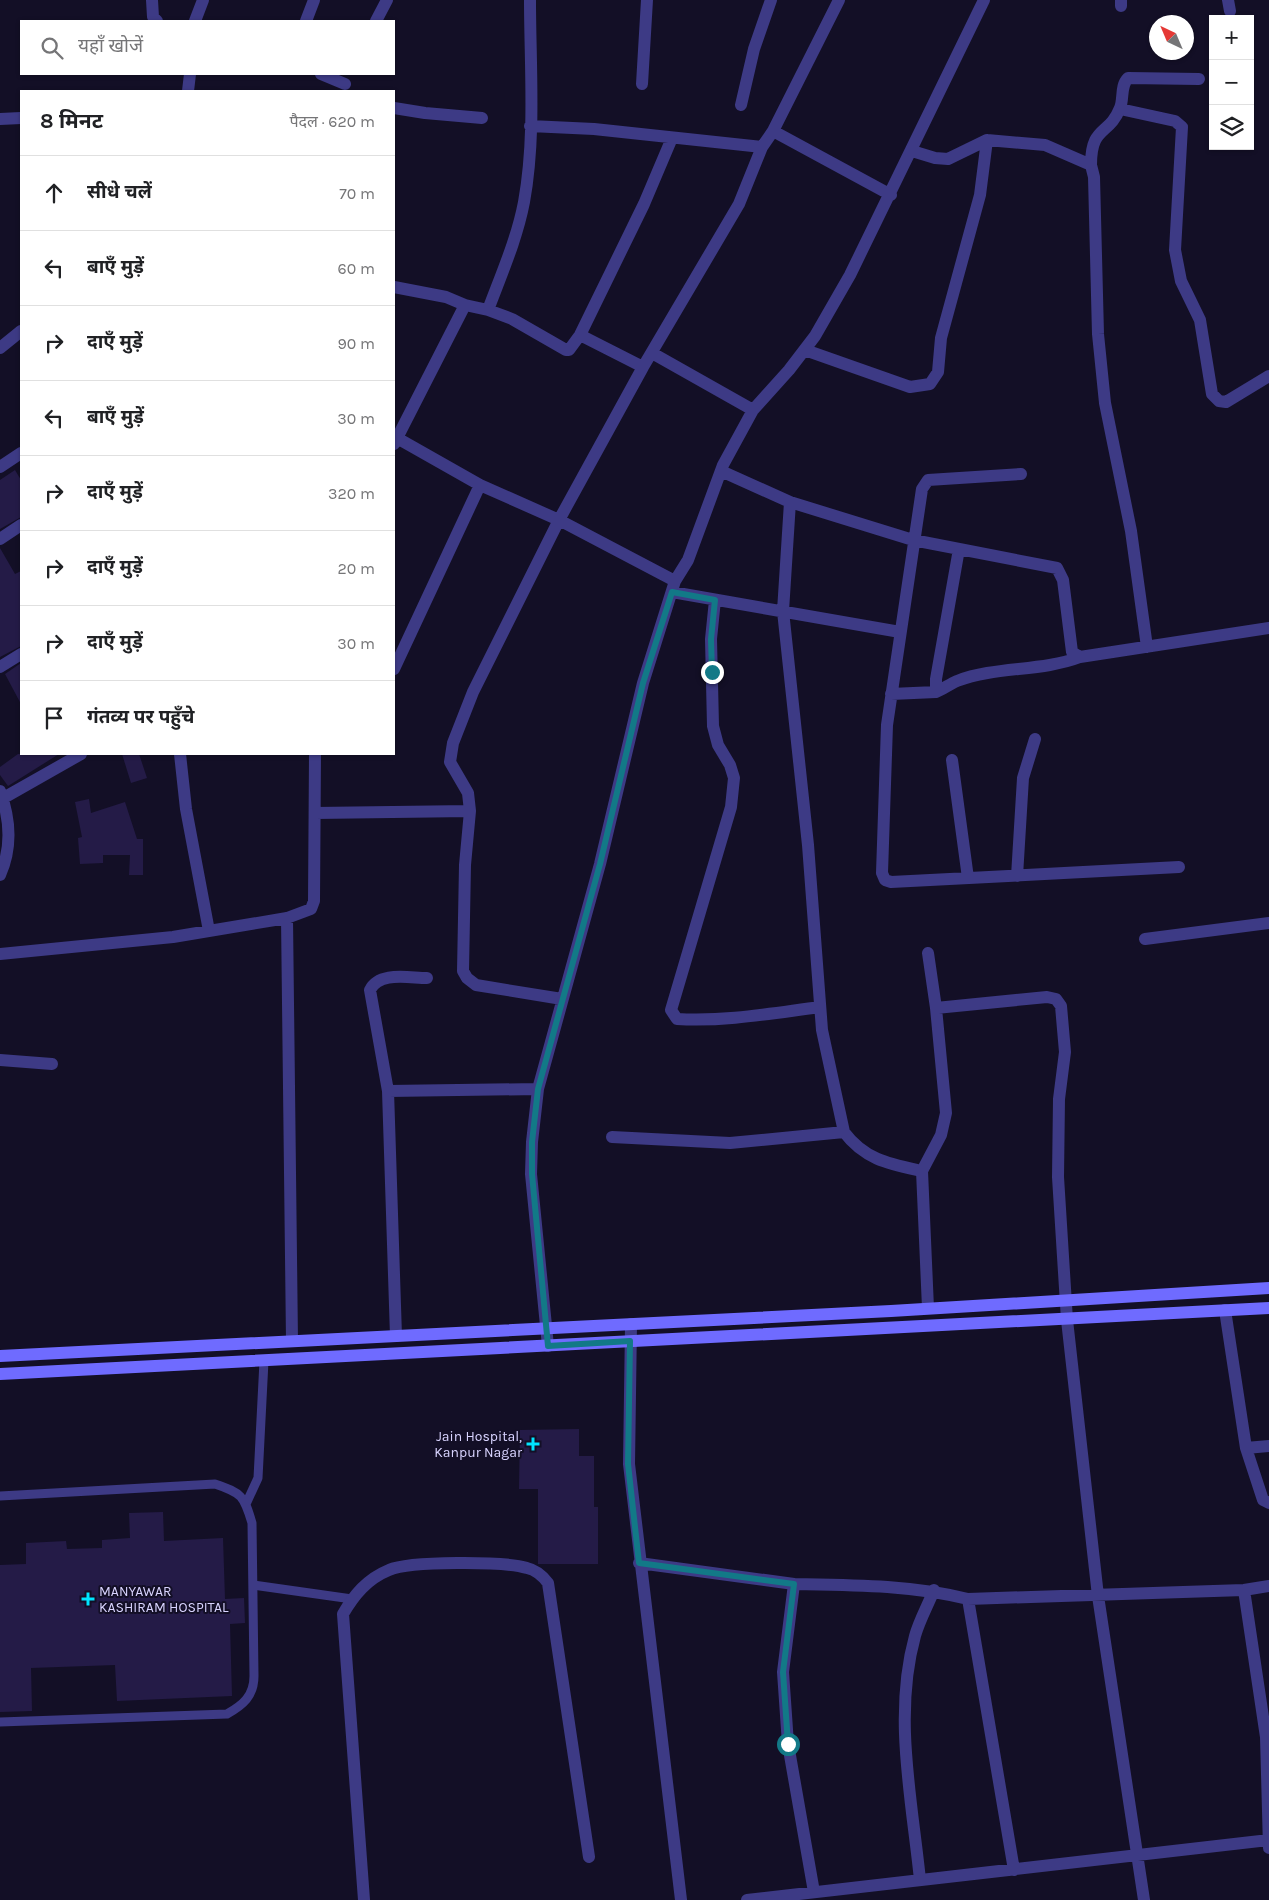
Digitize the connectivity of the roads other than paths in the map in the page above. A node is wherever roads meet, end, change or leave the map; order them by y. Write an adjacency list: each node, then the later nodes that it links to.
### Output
1 (152, 0): 10 (street)
2 (202, 0): 11 (street)
3 (314, 0): 12 (street)
4 (387, 0): 13 (street)
5 (530, 0): 26 (street)
6 (648, 0): 18 (street)
7 (771, 0): 20 (street)
8 (839, 0): 27 (street)
9 (984, 0): 31 (street)
10 (156, 20)
11 (195, 20)
12 (306, 20)
13 (377, 20)
14 (190, 75): 19 (street)
15 (324, 75): 17 (street)
16 (1199, 79): 22 (street)
17 (346, 83)
18 (642, 84)
19 (188, 90)
20 (741, 106)
21 (395, 108): 24 (street)
22 (1120, 109): 32 (street); 43 (street)
23 (20, 118): 25 (street)
24 (482, 118)
25 (0, 119)
26 (530, 126): 28 (street); 36 (street)
27 (773, 131): 30 (street); 33 (street)
28 (672, 138): 30 (street); 38 (street)
29 (987, 140): 31 (street); 32 (street); 40 (street)
30 (762, 147): 41 (street)
31 (912, 151): 33 (street)
32 (1091, 165): 62 (street)
33 (891, 195): 40 (street)
34 (395, 287): 35 (street)
35 (465, 305): 36 (street); 45 (street)
36 (488, 310): 38 (street)
37 (20, 332): 39 (street)
38 (580, 335): 42 (street)
39 (0, 348)
40 (805, 350): 44 (street)
41 (652, 353): 42 (street); 44 (street)
42 (643, 367): 52 (street)
43 (1269, 376)
44 (754, 410): 48 (street)
45 (395, 441): 50 (street)
46 (20, 454): 47 (street)
47 (0, 467)
48 (721, 471): 51 (street); 57 (street)
49 (1021, 474): 55 (street)
50 (480, 485): 52 (street); 66 (street)
51 (790, 502): 55 (street); 59 (street)
52 (559, 520): 57 (street); 75 (street)
53 (20, 526): 54 (street)
54 (0, 539)
55 (913, 540): 56 (street); 61 (street)
56 (959, 549): 64 (street); 67 (street)
57 (674, 587): 58 (street); 88 (street)
58 (715, 600): 59 (street); 89 (street)
59 (783, 611): 61 (street); 89 (street)
60 (1269, 628): 62 (street)
61 (900, 632): 68 (street)
62 (1147, 647): 64 (street)
63 (20, 655): 65 (street)
64 (1080, 657): 67 (street)
65 (0, 667)
66 (395, 667)
67 (936, 692): 68 (street)
68 (891, 694): 80 (street)
69 (1035, 739): 79 (street)
70 (80, 755): 74 (street)
71 (180, 755): 83 (street)
72 (315, 755): 76 (street)
73 (952, 760): 80 (street)
74 (1, 797): 78 (street)
75 (470, 811): 76 (street); 88 (street)
76 (314, 813): 81 (street)
77 (1179, 866): 79 (street)
78 (0, 875)
79 (1016, 876): 80 (street)
80 (968, 878)
81 (286, 918): 83 (street); 107 (street)
82 (1269, 923): 84 (street)
83 (209, 931): 86 (street)
84 (1145, 939)
85 (928, 953): 90 (street)
86 (0, 954)
87 (427, 978): 94 (street)
88 (562, 999): 93 (street)
89 (820, 1007): 95 (street)
90 (936, 1008): 97 (street); 99 (street)
91 (0, 1060): 92 (street)
92 (52, 1064)
93 (538, 1089): 94 (street); 105 (street)
94 (388, 1091): 106 (street)
95 (844, 1132): 96 (street); 97 (street)
96 (612, 1137)
97 (922, 1171): 100 (street)
98 (1269, 1288): 99 (main road)
99 (1065, 1299): 100 (main road); 103 (street)
100 (928, 1308): 104 (main road)
101 (1269, 1308): 102 (main road)
102 (1225, 1310): 103 (main road); 114 (street)
103 (1067, 1320): 108 (main road); 124 (street)
104 (631, 1324): 105 (main road); 108 (street)
105 (547, 1328): 106 (main road); 109 (street)
106 (396, 1336): 107 (main road)
107 (292, 1341): 110 (main road)
108 (630, 1341): 109 (main road); 118 (street)
109 (548, 1346): 111 (main road)
110 (0, 1356)
111 (264, 1361): 112 (main road); 117 (lane)
112 (0, 1374)
113 (1269, 1446): 114 (street)
114 (1246, 1448): 116 (street)
115 (0, 1496): 117 (lane)
116 (1269, 1503)
117 (246, 1504): 120 (lane)
118 (639, 1563): 119 (street); 136 (street)
119 (794, 1584): 122 (street); 133 (street)
120 (253, 1585): 125 (lane); 127 (lane)
121 (1269, 1586): 123 (street)
122 (934, 1590): 126 (street); 132 (street)
123 (1244, 1590): 124 (street); 128 (street)
124 (1098, 1596): 126 (street); 129 (street)
125 (352, 1599): 130 (street); 135 (street)
126 (968, 1599): 131 (street)
127 (0, 1722)
128 (1269, 1843): 129 (street)
129 (1136, 1856): 131 (street); 138 (street)
130 (589, 1857)
131 (1014, 1870): 132 (street)
132 (920, 1880): 134 (street)
133 (814, 1892): 134 (street); 137 (street)
134 (850, 1894)
135 (364, 1900)
136 (681, 1900)
137 (747, 1900)
138 (1144, 1900)

